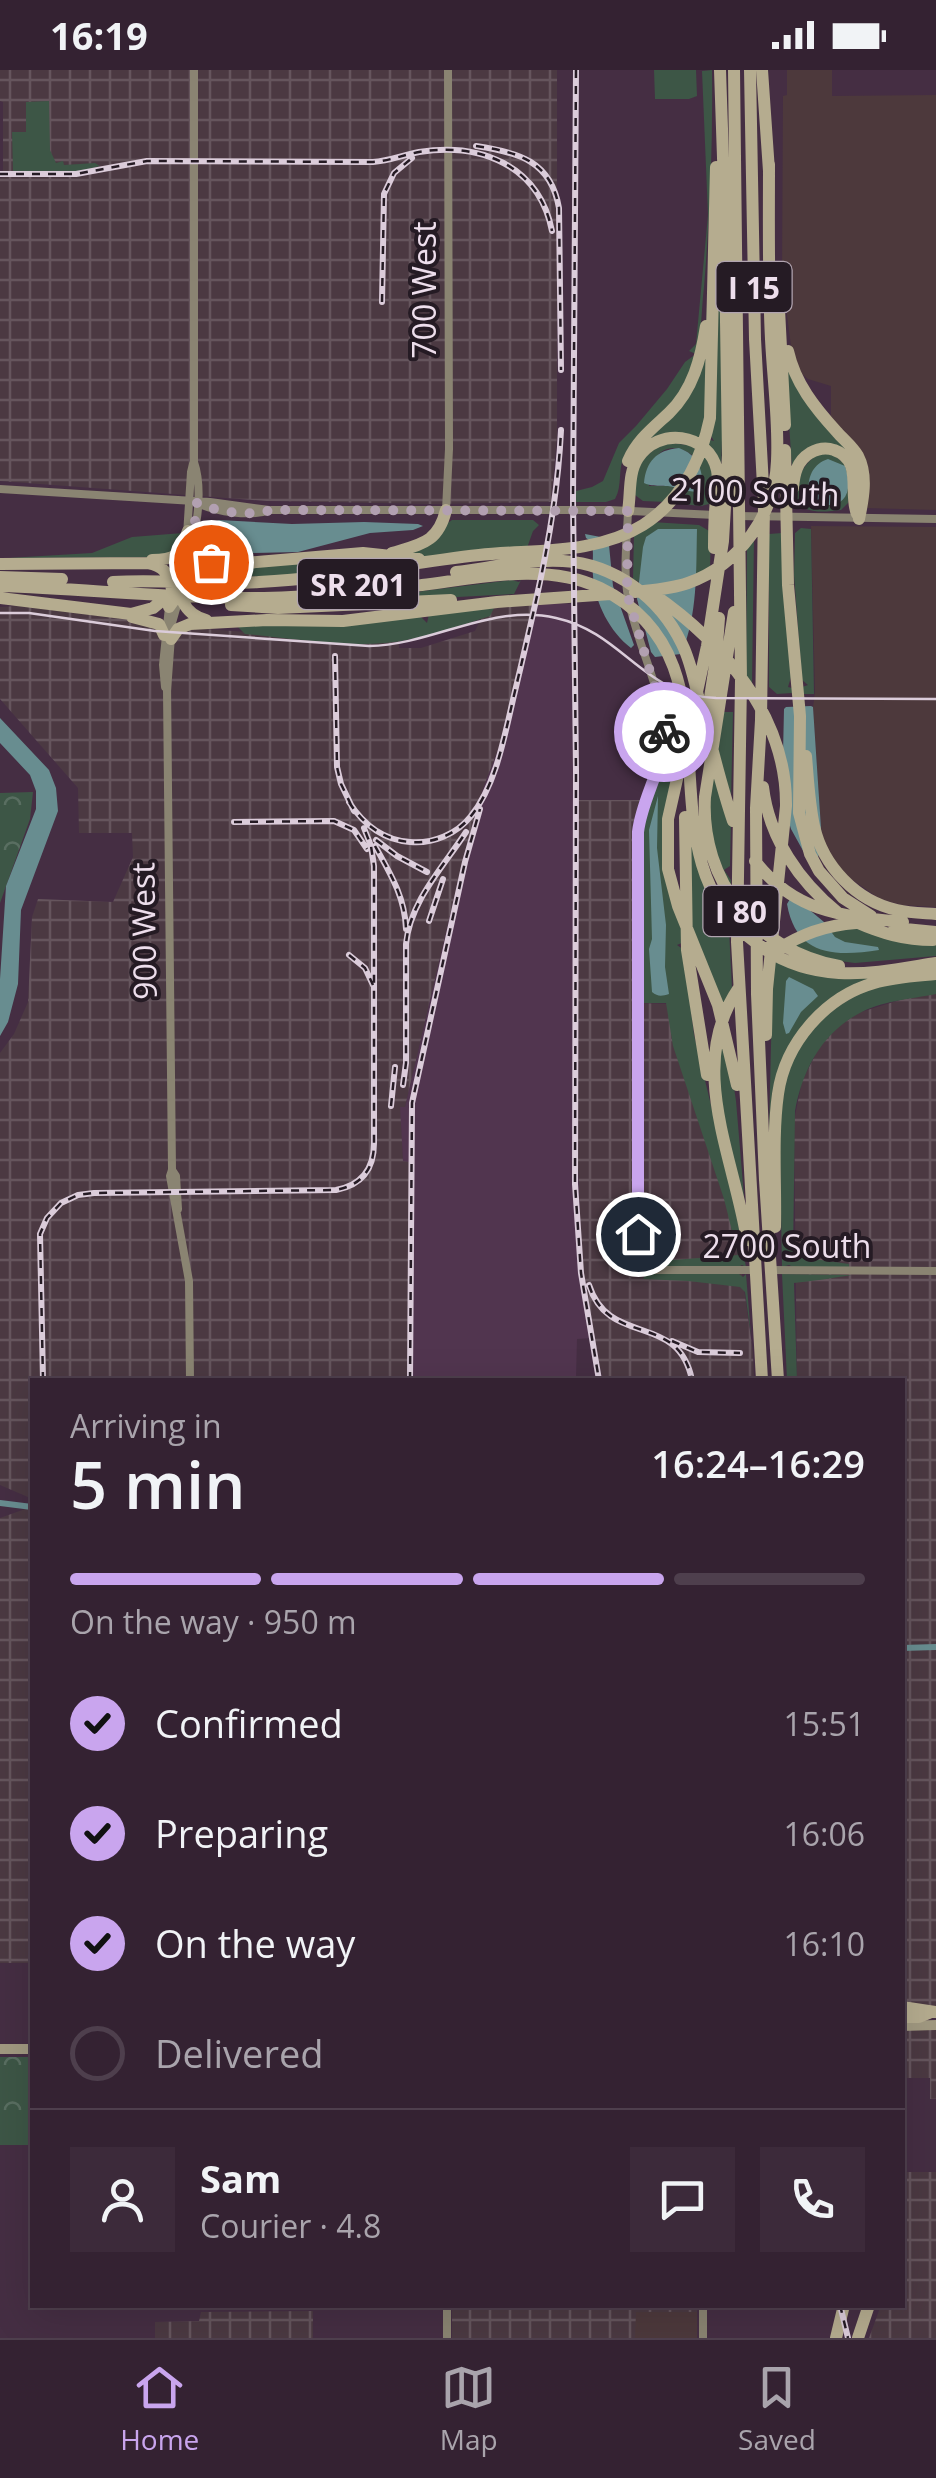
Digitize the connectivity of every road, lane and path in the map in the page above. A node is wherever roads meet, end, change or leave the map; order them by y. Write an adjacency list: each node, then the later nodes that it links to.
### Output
1 (194, 70): 14 (main road, 900 West)
2 (448, 70): 16 (main road, 700 West)
3 (719, 70): 9 (highway); 13 (highway)
4 (734, 70): 13 (highway, I 15)
5 (750, 70): 8 (highway, I 15)
6 (762, 70): 7 (highway)
7 (768, 164): 10 (highway); 11 (highway)
8 (751, 165): 11 (highway); 45 (highway, I 15)
9 (714, 224): 17 (highway); 30 (highway)
10 (777, 284): 15 (highway); 19 (highway)
11 (777, 457): 36 (highway)
12 (0, 489): 14 (main road, 2100 South)
13 (727, 501): 17 (highway); 21 (highway); 22 (highway, I 15)
14 (193, 503): 16 (main road, 2100 South / SR 201); 20 (main road, 900 West); 23 (main road, 900 West)
15 (790, 508): 19 (highway); 43 (highway)
16 (446, 510): 17 (main road, 2100 South / SR 201); 30 (highway)
17 (628, 511): 19 (main road, 2100 South / SR 201); 58 (main road, 2700 South)
18 (936, 519): 19 (main road, 2100 South / SR 201)
19 (860, 520)
20 (188, 531): 25 (highway); 34 (main road, 900 West)
21 (720, 533): 42 (highway); 44 (highway)
22 (740, 535): 42 (highway, I 80); 57 (highway, I 15)
23 (192, 550): 24 (highway); 34 (main road, 900 West)
24 (253, 562): 27 (highway); 34 (highway)
25 (114, 563): 26 (highway); 34 (highway)
26 (0, 564)
27 (507, 567): 28 (highway, SR 201); 31 (highway, SR 201); 35 (highway, SR 201); 44 (highway, SR 201)
28 (619, 576): 47 (highway); 49 (highway)
29 (0, 577): 33 (highway)
30 (304, 578): 35 (highway)
31 (468, 580): 35 (highway, SR 201); 39 (highway)
32 (0, 586): 33 (highway)
33 (150, 590): 35 (highway); 35 (highway)
34 (177, 592): 38 (highway); 40 (highway); 41 (main road, 900 West)
35 (204, 593): 36 (highway)
36 (578, 596): 39 (highway)
37 (0, 598): 38 (highway)
38 (51, 603): 41 (highway)
39 (267, 620): 40 (highway)
40 (214, 622): 41 (highway)
41 (168, 637): 61 (main road, 900 West)
42 (718, 681): 44 (highway, I 80)
43 (797, 699): 47 (highway); 48 (highway); 51 (highway)
44 (701, 710): 46 (highway); 53 (highway, I 80); 57 (highway)
45 (761, 715): 52 (highway, I 80); 55 (highway, I 15)
46 (688, 789): 53 (highway); 56 (highway)
47 (781, 857): 55 (highway)
48 (936, 914)
49 (904, 922): 50 (highway); 56 (highway)
50 (936, 924)
51 (936, 932)
52 (936, 940)
53 (936, 962)
54 (936, 974): 59 (highway)
55 (761, 1111): 59 (highway, I 15)
56 (720, 1123): 60 (highway)
57 (751, 1190): 60 (highway, I 15)
58 (936, 1270)
59 (774, 1319): 63 (highway, I 15)
60 (758, 1321): 62 (highway, I 15)
61 (190, 1378)
62 (762, 1378)
63 (778, 1378)
64 (905, 2013): 65 (highway)
65 (935, 2015): 66 (main road)
66 (905, 2025)
67 (0, 2048): 68 (main road)
68 (30, 2049)
69 (447, 2308): 76 (main road)
70 (702, 2308): 77 (main road)
71 (837, 2308): 78 (highway)
72 (843, 2308): 78 (highway)
73 (859, 2308): 75 (highway)
74 (868, 2308): 75 (highway)
75 (854, 2337)
76 (447, 2338)
77 (702, 2338)
78 (833, 2338)

